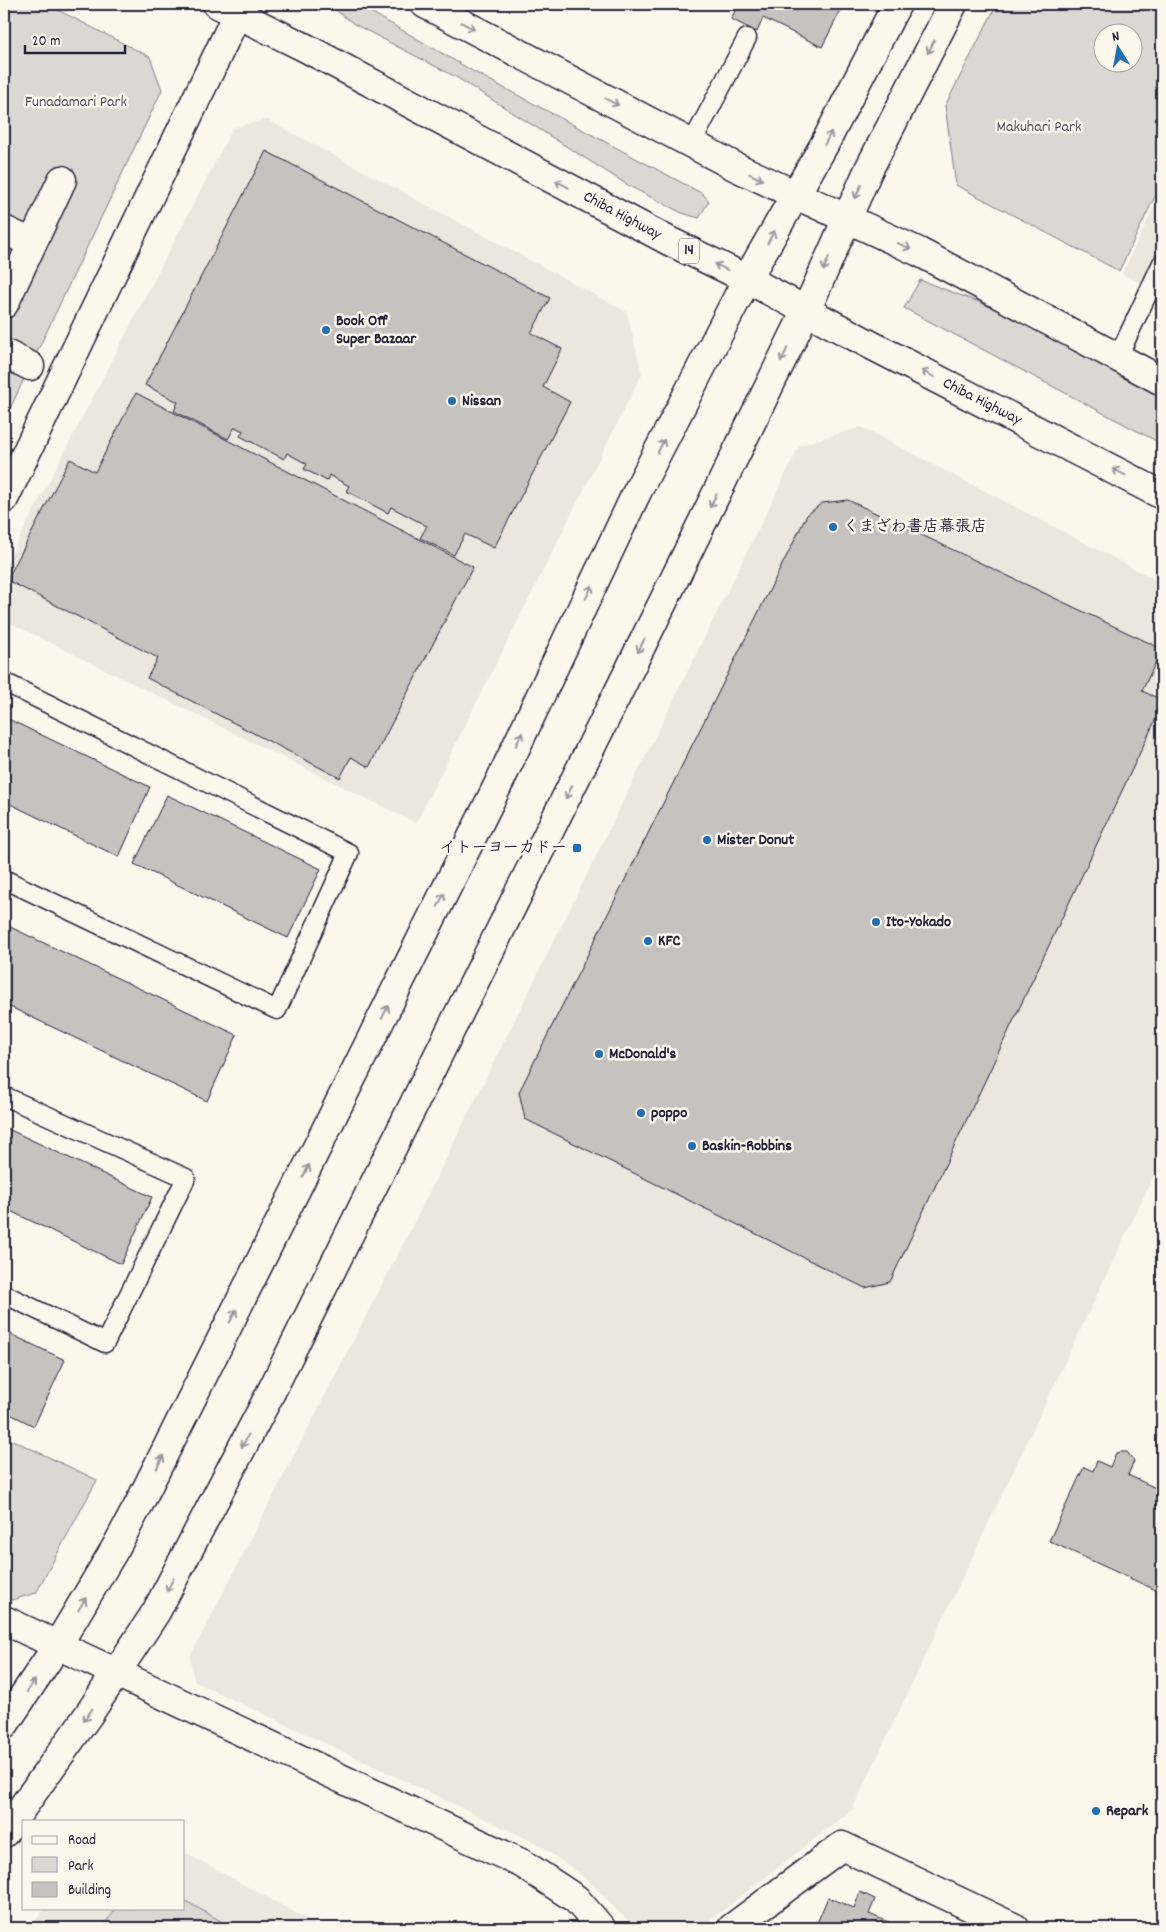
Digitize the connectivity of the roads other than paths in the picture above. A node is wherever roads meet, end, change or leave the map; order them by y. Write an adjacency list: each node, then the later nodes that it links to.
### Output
1 (425, 4): 6 (main road, one-way to 6)
2 (897, 4): 8 (main road, one-way to 2)
3 (953, 4): 9 (main road, one-way to 9)
4 (231, 7): 13 (main road, Chiba Highway / 14, one-way to 4); 21 (main road)
5 (747, 38): 6 (lane)
6 (692, 143): 8 (main road, one-way to 8)
7 (62, 180): 11 (main road)
8 (794, 195): 9 (main road); 13 (main road, one-way to 8)
9 (846, 219): 15 (main road, one-way to 15); 17 (main road, one-way to 17)
10 (4, 230): 11 (main road)
11 (32, 243): 14 (main road)
12 (1162, 263): 17 (lane)
13 (747, 279): 15 (main road, Chiba Highway / 14); 27 (main road, one-way to 13)
14 (4, 304)
15 (806, 311): 20 (main road, Chiba Highway / 14, one-way to 15); 28 (main road, one-way to 28)
16 (4, 353): 18 (main road)
17 (1118, 357): 19 (main road)
18 (30, 366)
19 (1162, 380)
20 (1162, 495)
21 (4, 499)
22 (4, 682): 23 (lane)
23 (4, 879)
24 (4, 1096): 25 (lane)
25 (4, 1294)
26 (4, 1620): 27 (main road)
27 (57, 1646): 28 (main road); 29 (main road, one-way to 27)
28 (116, 1674): 30 (main road, one-way to 30); 31 (main road)
29 (4, 1725)
30 (4, 1833)
31 (601, 1928)
32 (732, 1928): 33 (main road)
33 (1015, 1928)

